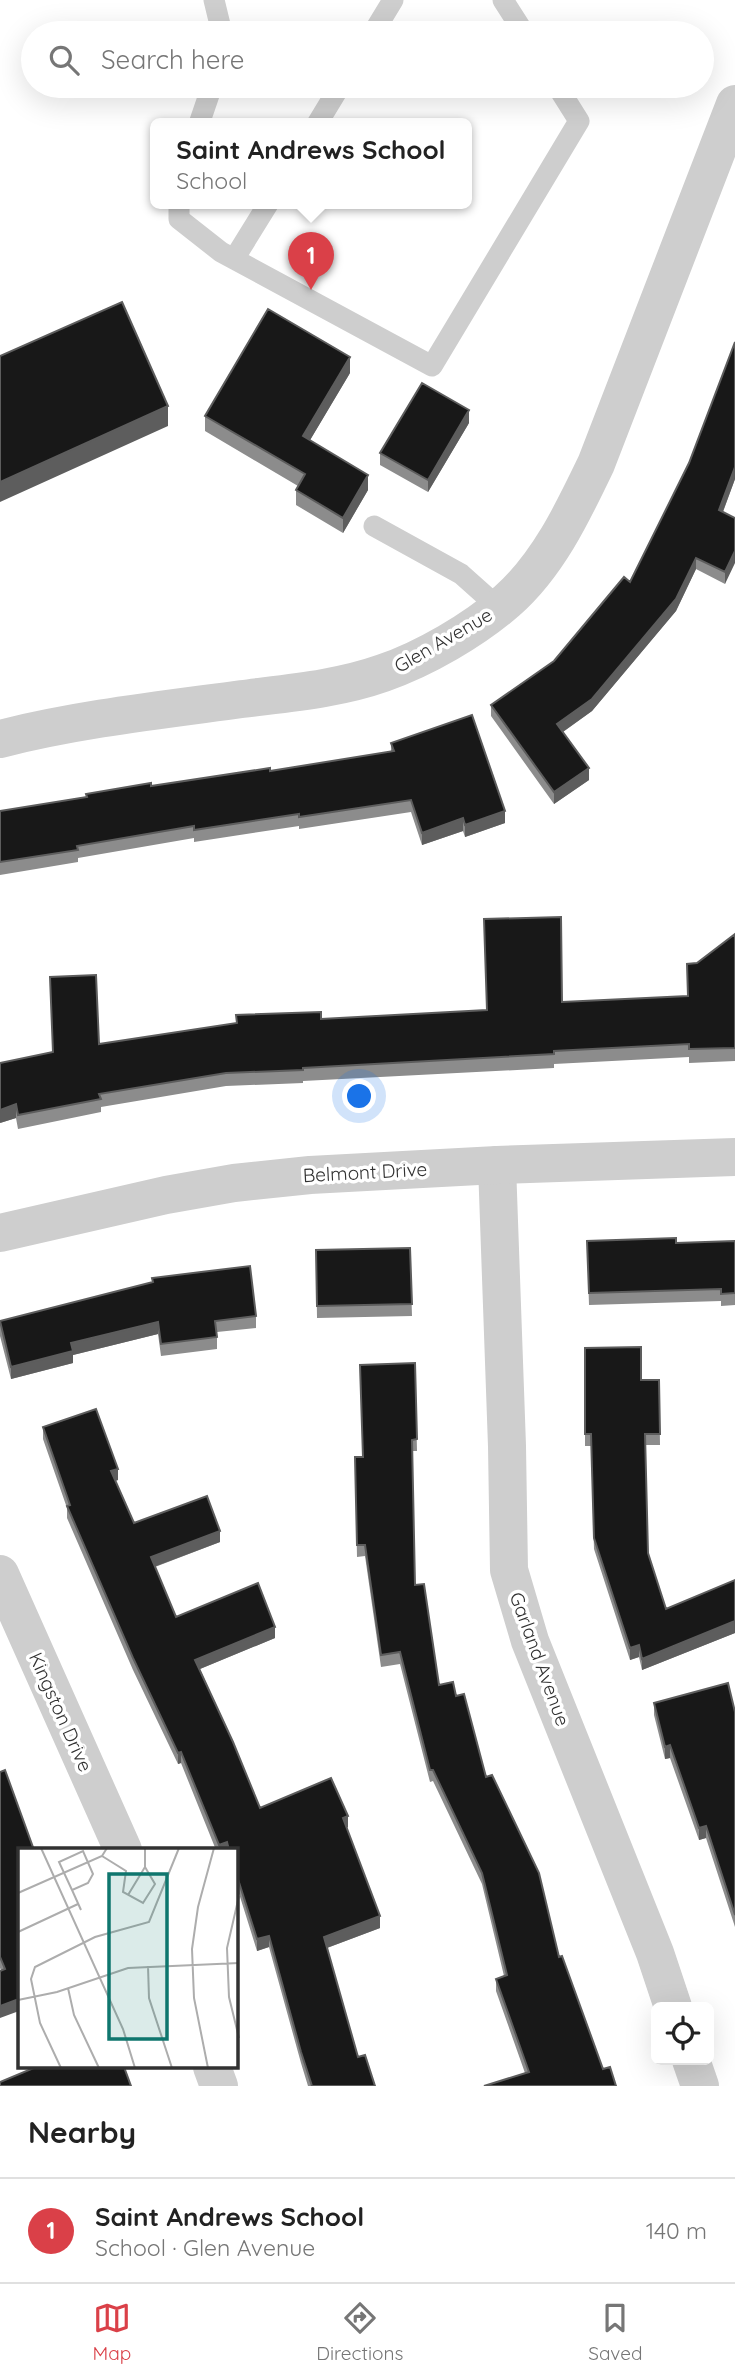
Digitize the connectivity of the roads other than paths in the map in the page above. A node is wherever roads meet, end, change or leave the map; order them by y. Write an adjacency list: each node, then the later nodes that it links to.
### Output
1 (214, 0): 4 (lane)
2 (393, 0): 5 (lane)
3 (503, 0): 6 (lane)
4 (219, 21)
5 (380, 21)
6 (516, 21)
7 (208, 98): 11 (lane)
8 (333, 98): 12 (lane)
9 (565, 98): 15 (lane)
10 (735, 104): 17 (street, Glen Avenue)
11 (201, 118)
12 (321, 118)
13 (179, 209): 15 (lane)
14 (265, 209): 15 (lane)
15 (234, 259)
16 (374, 526): 17 (lane)
17 (498, 607): 18 (street, Glen Avenue)
18 (0, 739)
19 (735, 1157): 20 (street, Belmont Drive)
20 (497, 1165): 21 (street, Belmont Drive); 24 (street, Garland Avenue)
21 (0, 1233)
22 (0, 1574): 23 (street, Kingston Drive)
23 (122, 1848)
24 (672, 2002)
25 (693, 2065): 28 (street)
26 (212, 2068): 27 (street)
27 (219, 2086)
28 (700, 2086)

